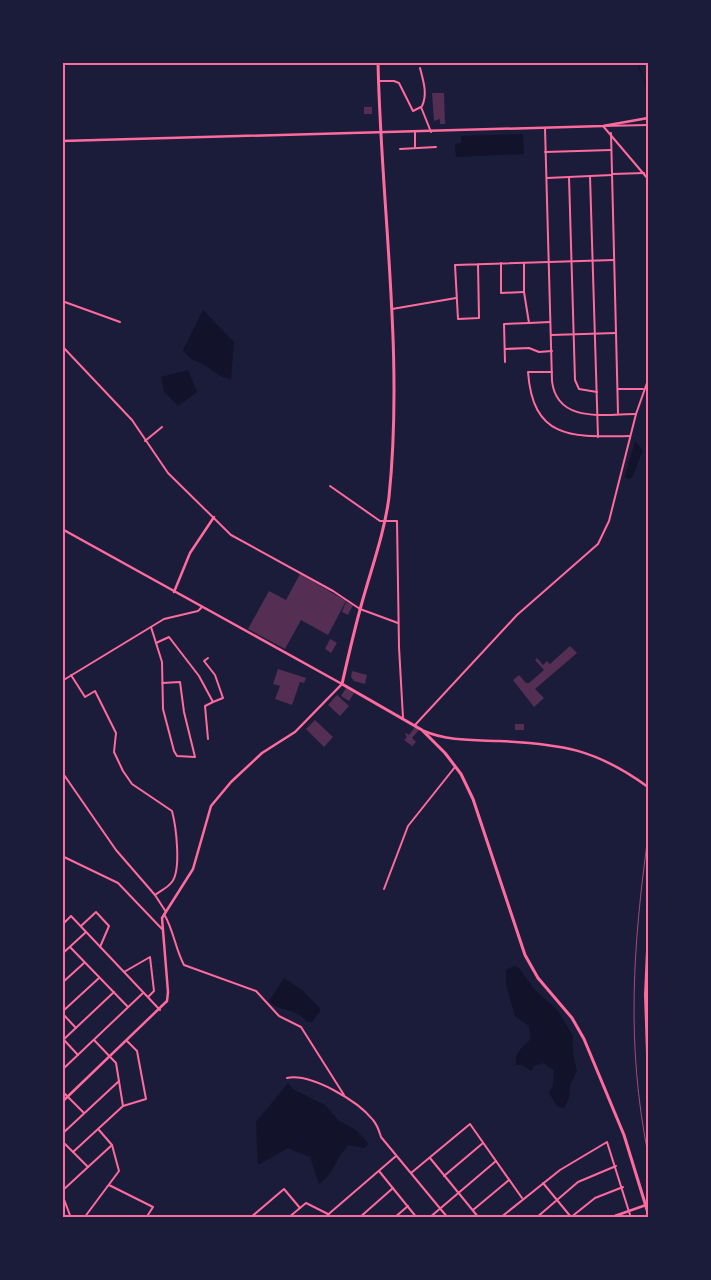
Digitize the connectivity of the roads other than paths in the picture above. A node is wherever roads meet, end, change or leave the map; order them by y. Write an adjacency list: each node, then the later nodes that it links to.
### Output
1 (378, 62): 3 (main road)
2 (420, 68): 4 (street)
3 (379, 82): 4 (street); 11 (main road)
4 (421, 107): 10 (street)
5 (648, 118): 7 (street)
6 (648, 125): 7 (street)
7 (603, 126): 8 (street); 12 (street)
8 (545, 128): 10 (street); 18 (street)
9 (415, 132): 10 (street); 11 (street); 14 (street)
10 (431, 132)
11 (380, 133): 13 (street); 35 (main road)
12 (610, 133): 17 (street); 19 (street)
13 (62, 141)
14 (416, 148): 15 (street); 16 (street)
15 (436, 148)
16 (400, 149)
17 (611, 150): 18 (street); 20 (street)
18 (546, 152): 23 (street)
19 (644, 173): 20 (street); 24 (street)
20 (612, 175): 21 (street); 25 (street)
21 (590, 176): 22 (street); 27 (street)
22 (569, 177): 23 (street); 26 (street)
23 (546, 178): 28 (street)
24 (648, 179)
25 (614, 260): 27 (street); 39 (street)
26 (572, 261): 27 (street); 28 (street); 40 (street)
27 (593, 261): 41 (street)
28 (549, 262): 30 (street); 37 (street)
29 (501, 263): 30 (street); 31 (street); 32 (street)
30 (524, 263): 32 (street)
31 (478, 264): 33 (street); 33 (street)
32 (524, 292): 38 (street)
33 (456, 298): 35 (street)
34 (62, 301): 36 (street)
35 (392, 309): 61 (main road)
36 (120, 322)
37 (550, 322): 38 (street); 42 (street)
38 (529, 323): 44 (street)
39 (617, 333): 41 (street); 49 (street)
40 (574, 334): 41 (street); 42 (street); 51 (street)
41 (594, 334): 51 (street)
42 (551, 335): 45 (street)
43 (62, 346): 58 (street)
44 (504, 349): 45 (street); 46 (street)
45 (552, 351): 47 (street)
46 (505, 362)
47 (552, 372): 52 (street); 57 (street)
48 (648, 380): 50 (street)
49 (618, 389): 50 (street); 53 (street)
50 (643, 389): 54 (street)
51 (596, 392): 52 (street)
52 (597, 414): 53 (street); 57 (street)
53 (618, 414): 54 (street)
54 (636, 414): 56 (street)
55 (162, 427): 58 (street)
56 (630, 436): 57 (street); 76 (street)
57 (598, 437)
58 (144, 441): 60 (street)
59 (330, 486): 61 (street)
60 (214, 517): 63 (street); 65 (street)
61 (385, 521): 65 (main road); 66 (street)
62 (62, 530): 63 (street)
63 (174, 592): 64 (street)
64 (202, 607): 67 (street); 73 (street)
65 (360, 609): 66 (street); 73 (main road)
66 (398, 623): 75 (street)
67 (151, 627): 68 (street); 70 (street)
68 (156, 643): 72 (street); 74 (street)
69 (208, 658): 74 (street)
70 (71, 675): 71 (street); 84 (street)
71 (62, 681)
72 (162, 683): 72 (street)
73 (342, 684): 75 (main road); 85 (street)
74 (213, 702): 78 (street)
75 (403, 718): 76 (main road)
76 (415, 725): 77 (main road)
77 (422, 730): 79 (main road); 81 (street)
78 (208, 739)
79 (456, 766): 83 (street); 150 (main road)
80 (62, 772): 84 (street)
81 (647, 786)
82 (62, 856): 89 (street)
83 (384, 889)
84 (155, 895): 85 (street)
85 (165, 913): 89 (street); 122 (street)
86 (63, 924): 87 (street)
87 (81, 926): 90 (street); 93 (street)
88 (648, 928): 91 (street)
89 (162, 929): 106 (street)
90 (86, 932): 92 (street); 93 (street)
91 (648, 932): 96 (street)
92 (70, 947): 94 (street); 95 (street)
93 (100, 947): 97 (street)
94 (62, 954)
95 (85, 962): 98 (street); 99 (street)
96 (647, 964): 102 (street)
97 (124, 972): 101 (street); 104 (street)
98 (99, 977): 100 (street); 107 (street)
99 (62, 983)
100 (114, 992): 105 (street); 110 (street)
101 (143, 993): 104 (street); 105 (street)
102 (644, 995): 103 (street); 108 (street)
103 (648, 996)
104 (148, 997): 106 (street)
105 (128, 1007): 112 (street)
106 (160, 1010): 113 (street)
107 (62, 1013): 110 (street)
108 (645, 1026): 109 (street); 116 (street)
109 (648, 1027)
110 (76, 1028): 111 (street)
111 (63, 1040): 114 (street)
112 (94, 1040): 114 (street); 115 (street)
113 (127, 1041): 115 (street); 125 (street)
114 (78, 1055): 117 (street)
115 (110, 1057): 119 (street); 123 (street)
116 (648, 1061): 120 (street)
117 (62, 1070)
118 (286, 1078): 122 (street)
119 (119, 1081): 125 (street); 126 (street)
120 (648, 1082)
121 (62, 1091): 123 (street)
122 (344, 1095): 133 (street)
123 (68, 1097): 124 (street); 126 (street)
124 (62, 1102)
125 (123, 1106): 127 (street)
126 (84, 1113): 128 (street)
127 (98, 1130): 131 (street); 132 (street)
128 (62, 1134)
129 (62, 1141): 132 (street)
130 (483, 1142): 134 (street); 135 (street); 140 (street)
131 (112, 1145): 137 (street); 143 (street)
132 (74, 1152): 137 (street)
133 (397, 1156): 138 (street); 139 (street)
134 (430, 1158): 139 (street); 140 (street)
135 (496, 1162): 141 (street); 147 (street)
136 (616, 1166): 142 (street); 144 (street); 149 (street)
137 (88, 1167): 146 (street)
138 (379, 1171): 145 (street); 157 (street)
139 (411, 1174): 153 (street)
140 (444, 1176): 147 (street)
141 (509, 1180): 148 (street); 154 (street)
142 (543, 1183): 148 (street); 149 (street)
143 (109, 1185): 160 (street); 161 (street)
144 (623, 1187): 155 (street); 158 (street)
145 (394, 1188): 151 (street); 166 (street)
146 (62, 1192): 159 (street)
147 (458, 1193): 153 (street); 154 (street)
148 (522, 1198): 172 (street)
149 (556, 1200): 158 (street); 173 (street)
150 (646, 1205): 155 (street); 156 (main road)
151 (408, 1206): 167 (street); 168 (street)
152 (300, 1208): 157 (street); 162 (street); 163 (street)
153 (441, 1208): 169 (street); 170 (street)
154 (473, 1210): 171 (street)
155 (629, 1210): 174 (street); 175 (street)
156 (648, 1213)
157 (328, 1214): 164 (street); 165 (street)
158 (570, 1217)
159 (71, 1218)
160 (84, 1218)
161 (146, 1218)
162 (250, 1218)
163 (288, 1218)
164 (324, 1218)
165 (332, 1218)
166 (359, 1218)
167 (394, 1218)
168 (418, 1218)
169 (430, 1218)
170 (448, 1218)
171 (479, 1218)
172 (500, 1218)
173 (536, 1218)
174 (609, 1218)
175 (632, 1218)

